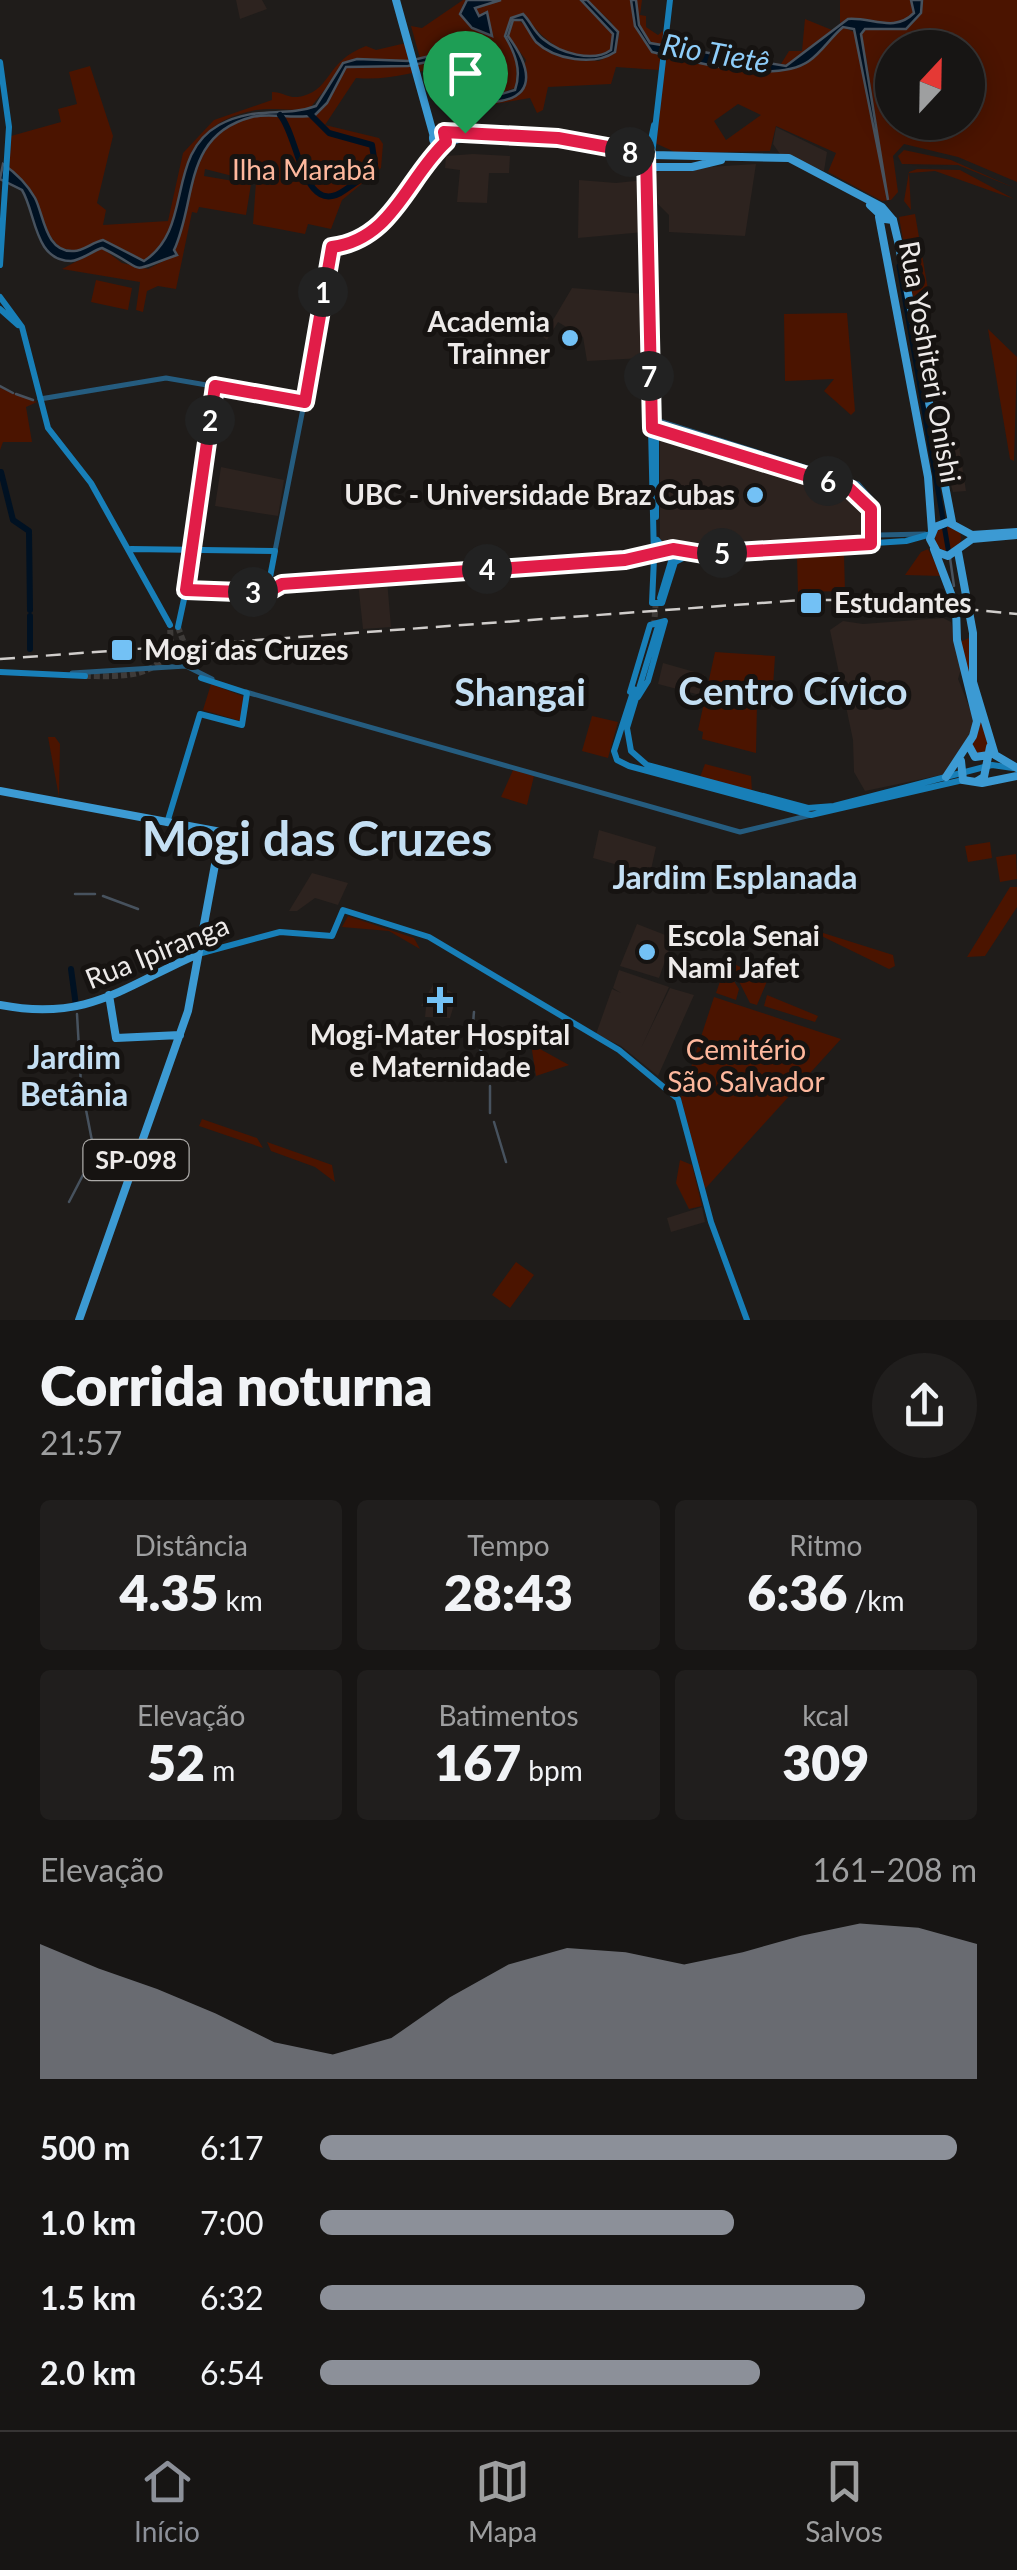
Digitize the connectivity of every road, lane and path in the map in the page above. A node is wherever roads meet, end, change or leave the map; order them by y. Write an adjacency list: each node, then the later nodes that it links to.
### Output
1 (398, 0): 4 (main road)
2 (670, 0): 6 (main road)
3 (0, 62): 14 (main road)
4 (440, 138): 6 (main road); 11 (street)
5 (682, 156): 6 (main road); 7 (main road); 9 (main road)
6 (650, 158): 7 (main road); 20 (main road)
7 (680, 166): 8 (main road)
8 (870, 205): 9 (main road); 10 (main road, Rua Yoshiteri Onishi)
9 (894, 220): 12 (main road, Rua Yoshiteri Onishi)
10 (885, 234): 12 (main road); 23 (main road, Rua Yoshiteri Onishi)
11 (360, 236): 13 (street); 13 (street)
12 (898, 242): 21 (main road, Rua Yoshiteri Onishi)
13 (332, 245): 19 (street)
14 (0, 265)
15 (0, 297): 16 (main road)
16 (3, 310): 18 (main road)
17 (215, 386): 18 (street); 19 (street); 30 (street)
18 (40, 399): 27 (main road)
19 (305, 402): 32 (street)
20 (656, 425): 25 (street); 31 (main road); 35 (main road)
21 (952, 522): 22 (main road); 23 (main road)
22 (962, 530): 24 (main road); 29 (main road)
23 (932, 533): 25 (street); 26 (main road); 28 (main road)
24 (1017, 534): 29 (main road)
25 (873, 538): 26 (main road); 33 (main road)
26 (906, 542): 28 (main road)
27 (131, 548): 30 (main road); 39 (main road)
28 (933, 548): 29 (main road); 43 (main road)
29 (961, 548): 42 (main road)
30 (192, 550): 32 (main road); 39 (street)
31 (666, 550): 33 (main road); 35 (main road); 36 (main road)
32 (275, 551): 37 (main road)
33 (703, 554): 34 (main road)
34 (689, 555): 35 (main road); 36 (main road)
35 (654, 556): 36 (main road); 38 (main road)
36 (672, 558)
37 (268, 584): 38 (main road); 40 (main road)
38 (282, 584): 40 (main road)
39 (186, 590): 40 (main road)
40 (266, 593)
41 (656, 626): 49 (main road)
42 (973, 639): 43 (main road); 51 (main road)
43 (957, 640): 50 (main road)
44 (0, 672): 45 (main road)
45 (30, 674): 46 (main road); 47 (street)
46 (85, 676)
47 (206, 678): 48 (main road)
48 (248, 693): 62 (street); 63 (main road)
49 (630, 704): 49 (main road); 54 (main road); 55 (main road)
50 (970, 742): 52 (main road); 53 (main road)
51 (990, 744): 52 (main road); 57 (main road)
52 (988, 755): 56 (main road)
53 (961, 756): 58 (main road); 59 (main road)
54 (636, 757): 55 (main road); 62 (main road)
55 (629, 766): 62 (main road)
56 (986, 767): 57 (main road); 59 (main road); 60 (main road)
57 (1017, 771): 60 (main road)
58 (946, 777): 59 (main road); 62 (main road)
59 (962, 777): 60 (main road); 62 (main road)
60 (976, 782)
61 (0, 792): 63 (main road)
62 (809, 812)
63 (167, 822): 64 (main road, SP-098)
64 (198, 954): 65 (main road, Rua Ipiranga); 67 (main road, SP-098); 71 (main road, Rua Ipiranga)
65 (110, 995): 66 (main road, Rua Ipiranga); 67 (main road)
66 (0, 1007)
67 (180, 1035): 68 (main road, SP-098)
68 (140, 1149): 69 (main road); 70 (main road, SP-098)
69 (151, 1150)
70 (79, 1320)
71 (746, 1320)

